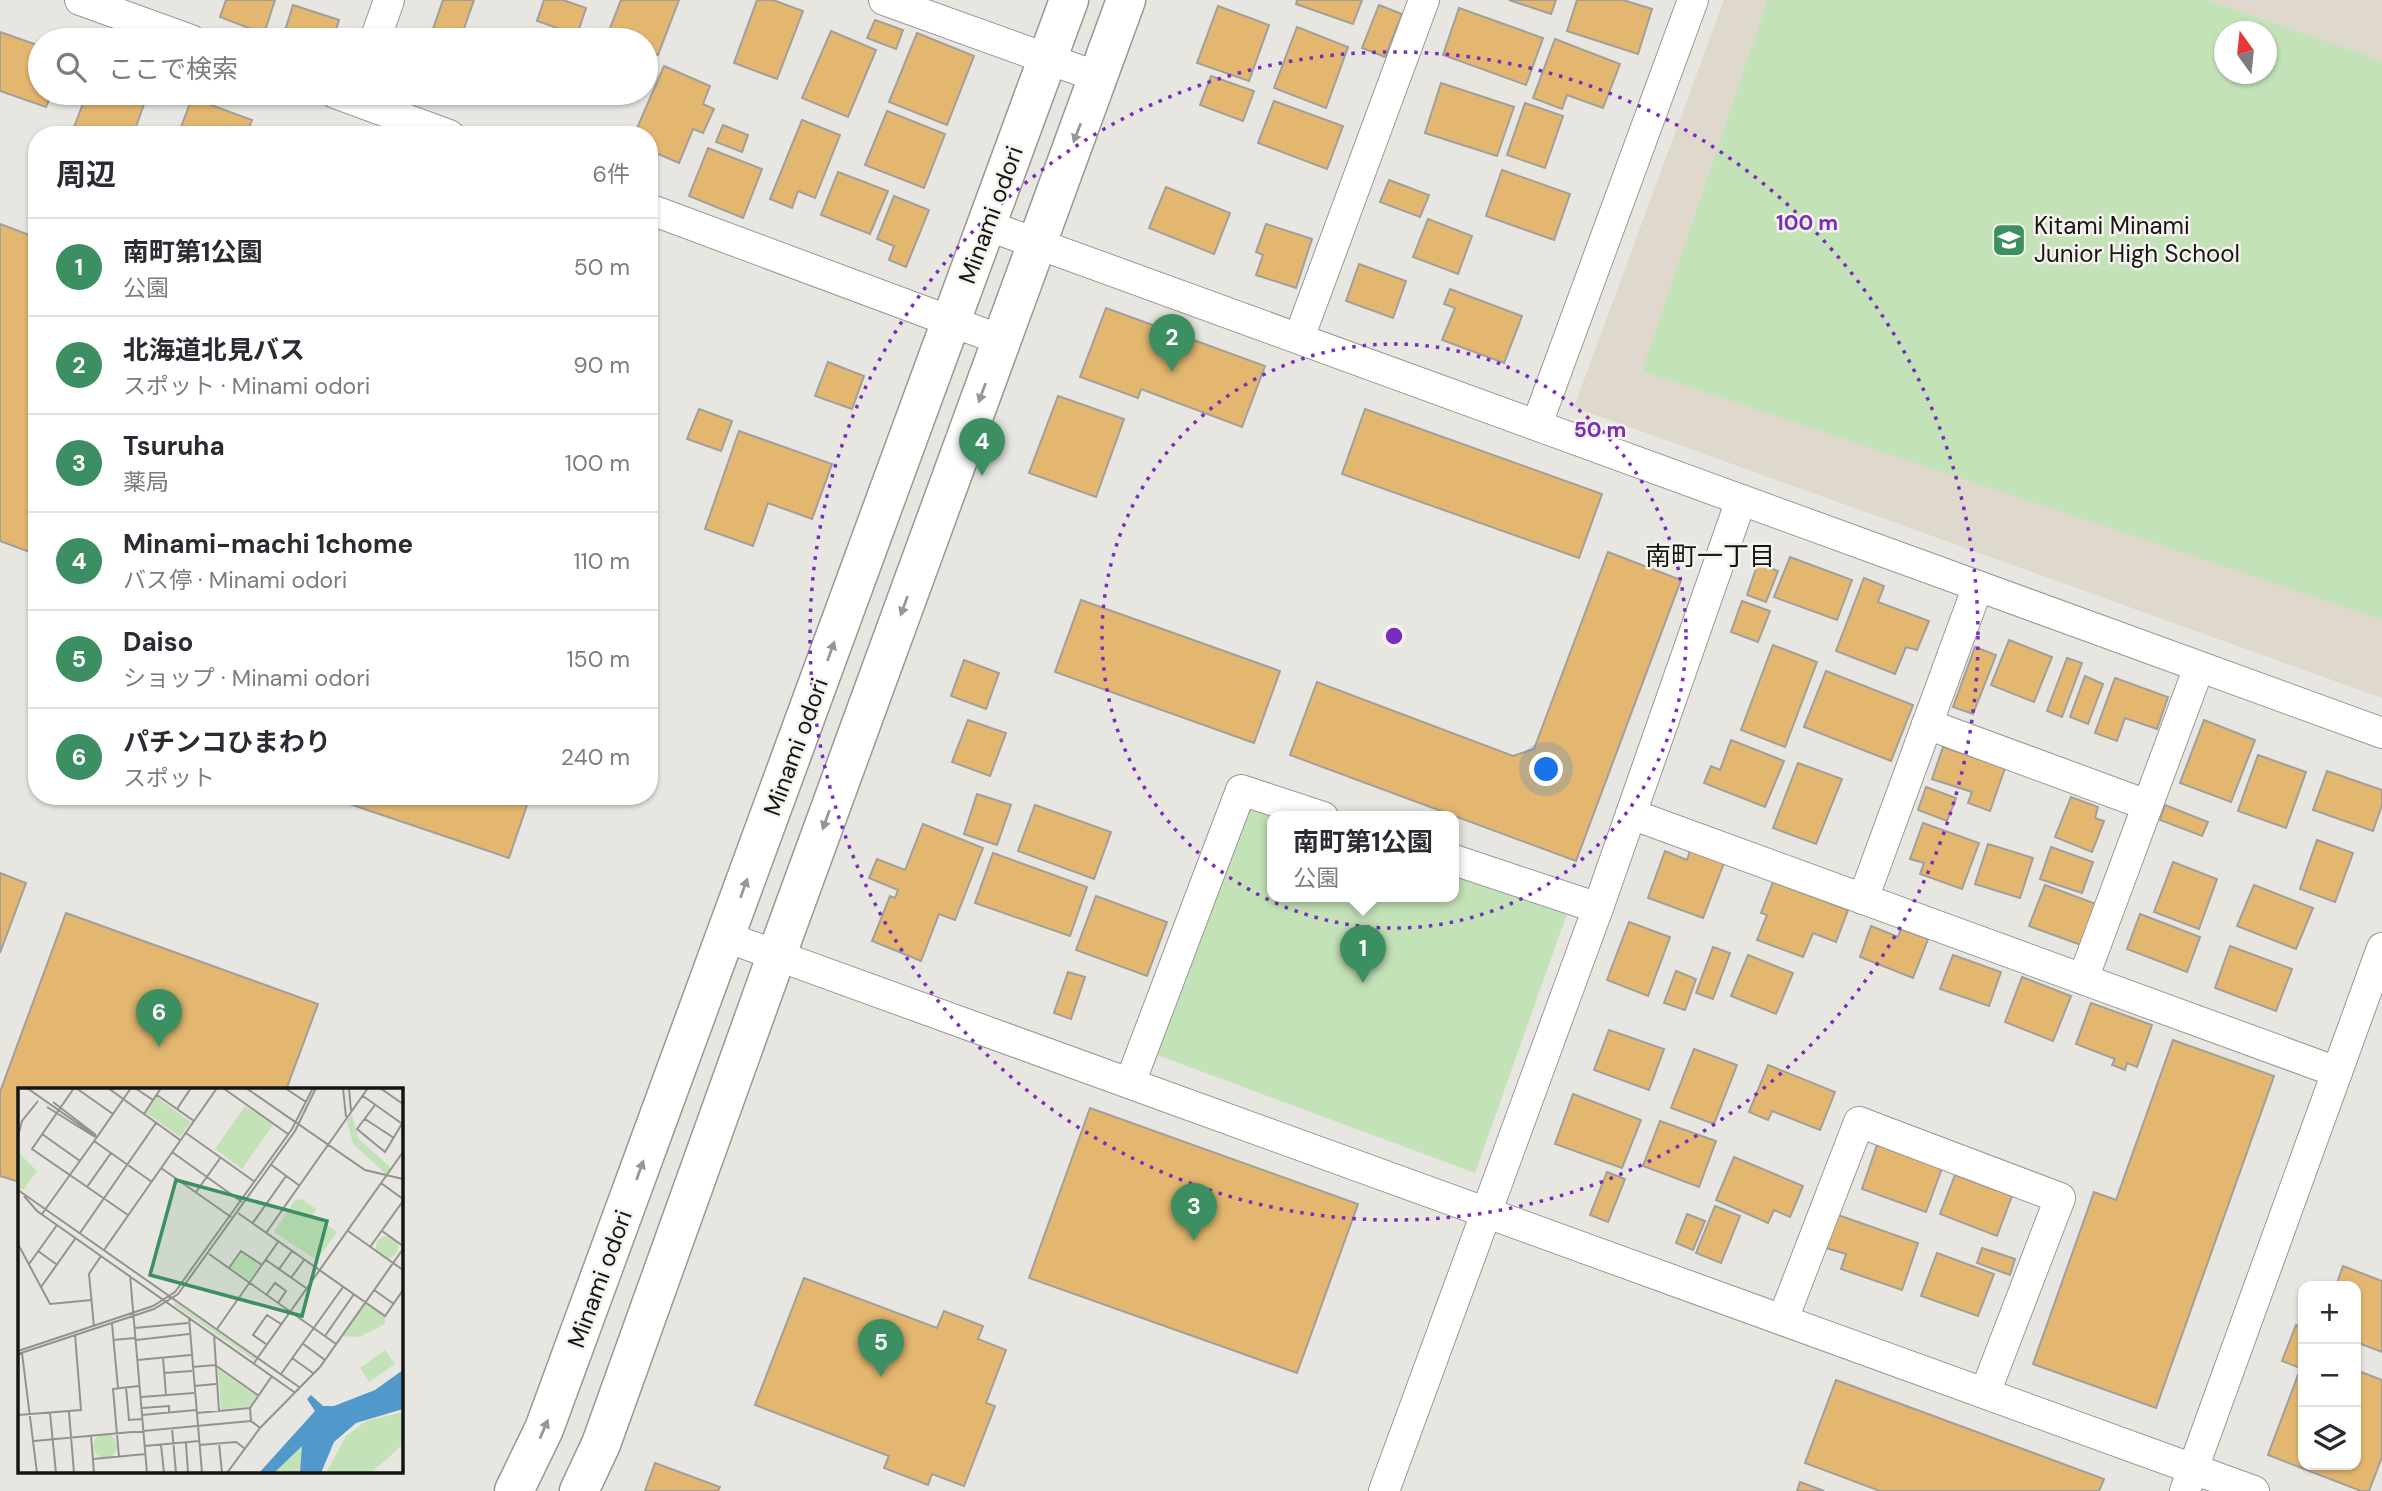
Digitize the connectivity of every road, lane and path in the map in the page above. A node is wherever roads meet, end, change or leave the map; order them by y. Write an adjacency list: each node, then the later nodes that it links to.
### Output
1 (80, 0): 8 (street)
2 (389, 0): 9 (street)
3 (884, 0): 10 (street)
4 (1069, 0): 10 (street, Minami odori)
5 (1126, 0): 11 (street)
6 (1424, 0): 18 (street)
7 (1693, 0): 20 (street)
8 (158, 28)
9 (379, 28)
10 (1048, 60): 11 (street); 15 (street, Minami odori)
11 (1098, 77): 16 (street, one-way to 16)
12 (373, 105): 13 (street)
13 (426, 126)
14 (658, 212): 17 (street)
15 (986, 225): 16 (street); 17 (street, Minami odori)
16 (1036, 244): 18 (street); 19 (street)
17 (952, 321): 19 (street); 32 (street, Minami odori, one-way to 17)
18 (1299, 338): 20 (street)
19 (1001, 340): 34 (street, one-way to 34)
20 (1536, 425): 21 (street)
21 (1741, 500): 22 (street); 28 (street)
22 (1978, 586): 23 (street); 24 (street)
23 (2199, 667): 25 (street); 26 (street)
24 (1927, 724): 26 (street); 30 (street)
25 (2382, 733)
26 (2147, 805): 35 (street)
27 (1305, 811): 37 (street)
28 (1631, 814): 30 (street); 31 (street)
29 (1459, 862): 31 (street)
30 (1863, 899): 35 (street)
31 (1598, 908): 38 (street)
32 (726, 937): 34 (street); 42 (street, Minami odori, one-way to 32)
33 (2382, 948): 36 (street)
34 (777, 954): 37 (street); 43 (street)
35 (2082, 979): 36 (street)
36 (2337, 1072): 41 (street)
37 (1130, 1083): 38 (street)
38 (1486, 1212): 39 (street); 44 (street)
39 (1783, 1320): 40 (street); 40 (street)
40 (1985, 1393): 41 (street)
41 (2189, 1480): 45 (street)
42 (514, 1491)
43 (579, 1491)
44 (1384, 1491)
45 (2254, 1491)

